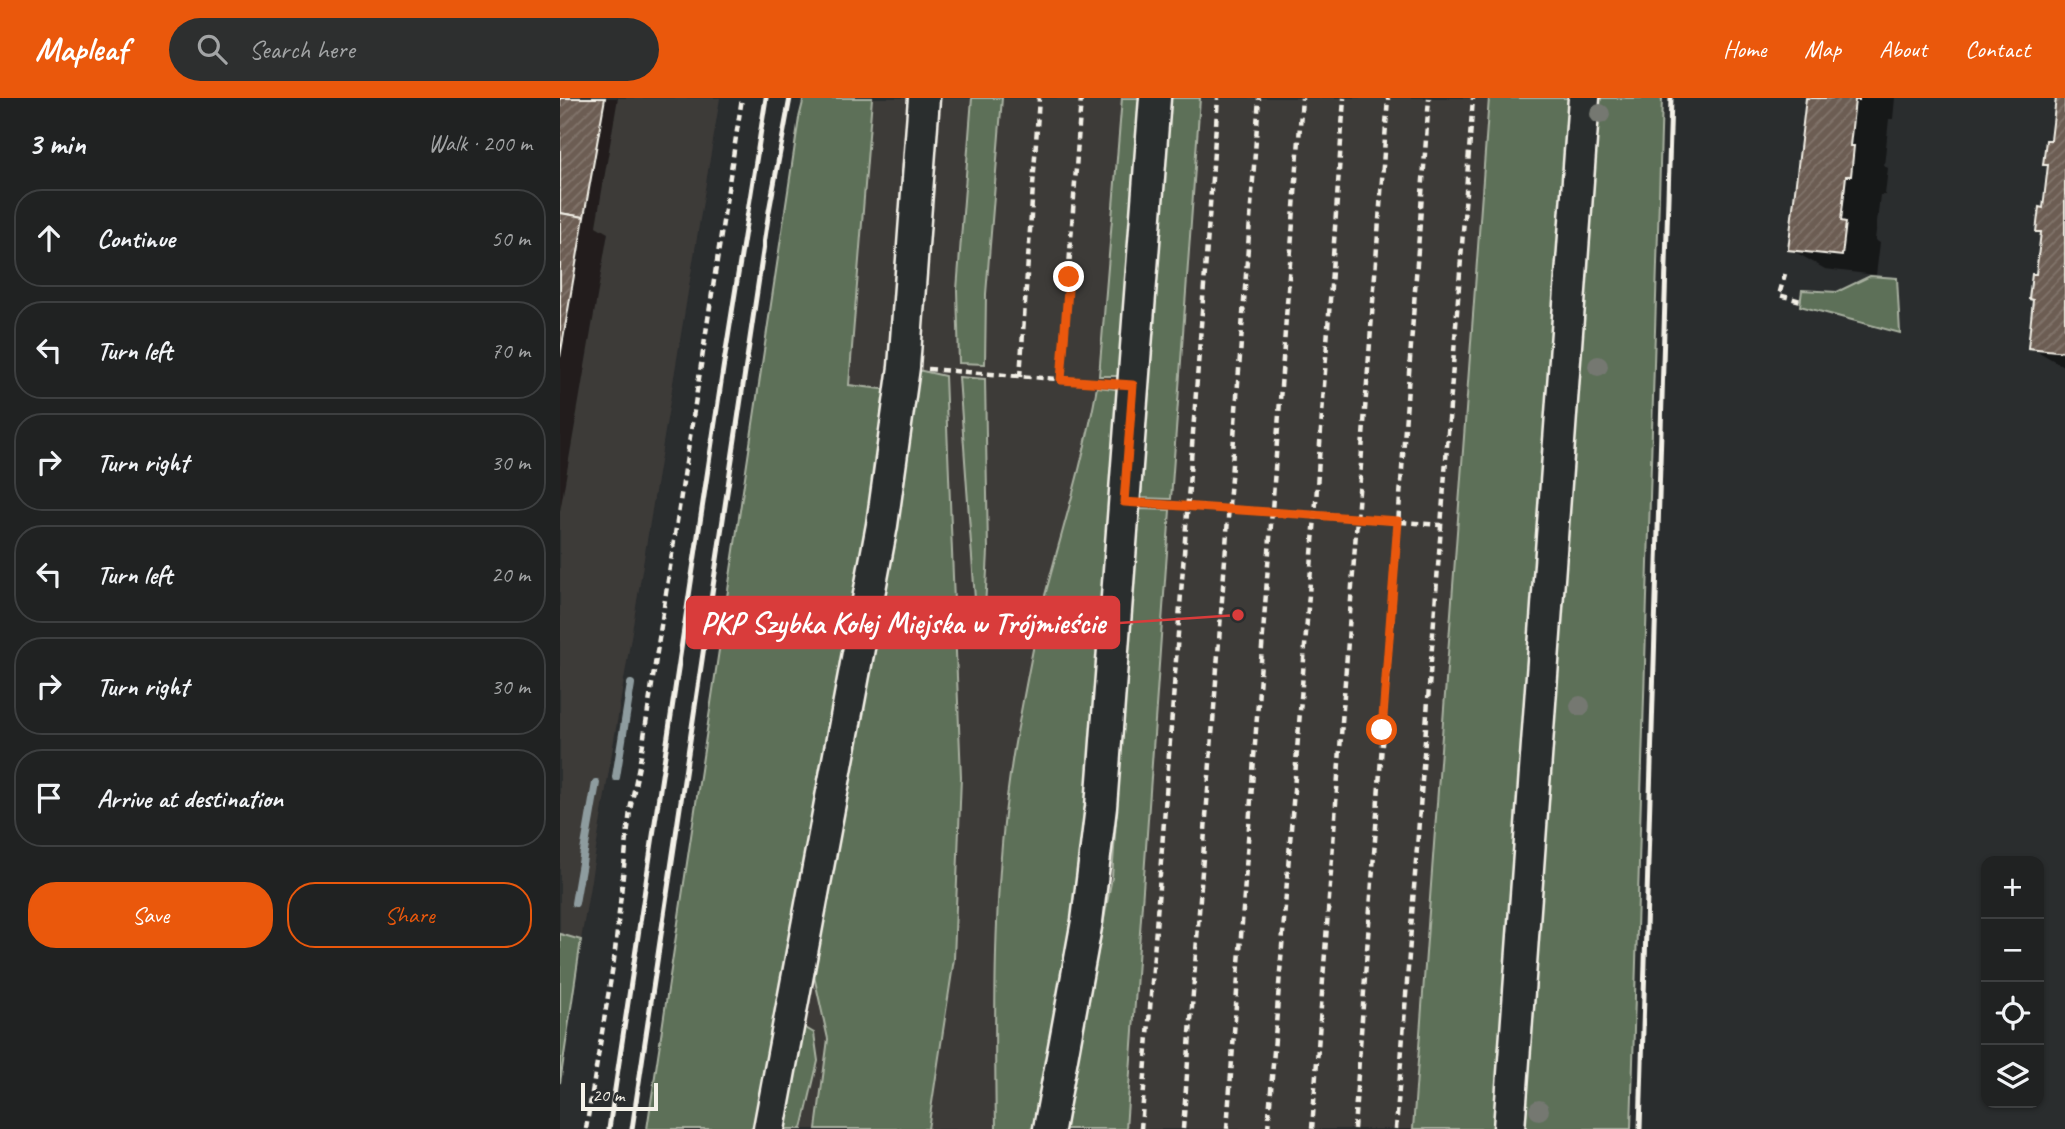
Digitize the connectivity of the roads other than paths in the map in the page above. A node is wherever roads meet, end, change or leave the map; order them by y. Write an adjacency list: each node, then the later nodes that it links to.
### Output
1 (924, 98): 4 (lane)
2 (1155, 98): 5 (lane)
3 (1584, 98): 6 (lane)
4 (769, 1129)
5 (1049, 1129)
6 (1509, 1129)

